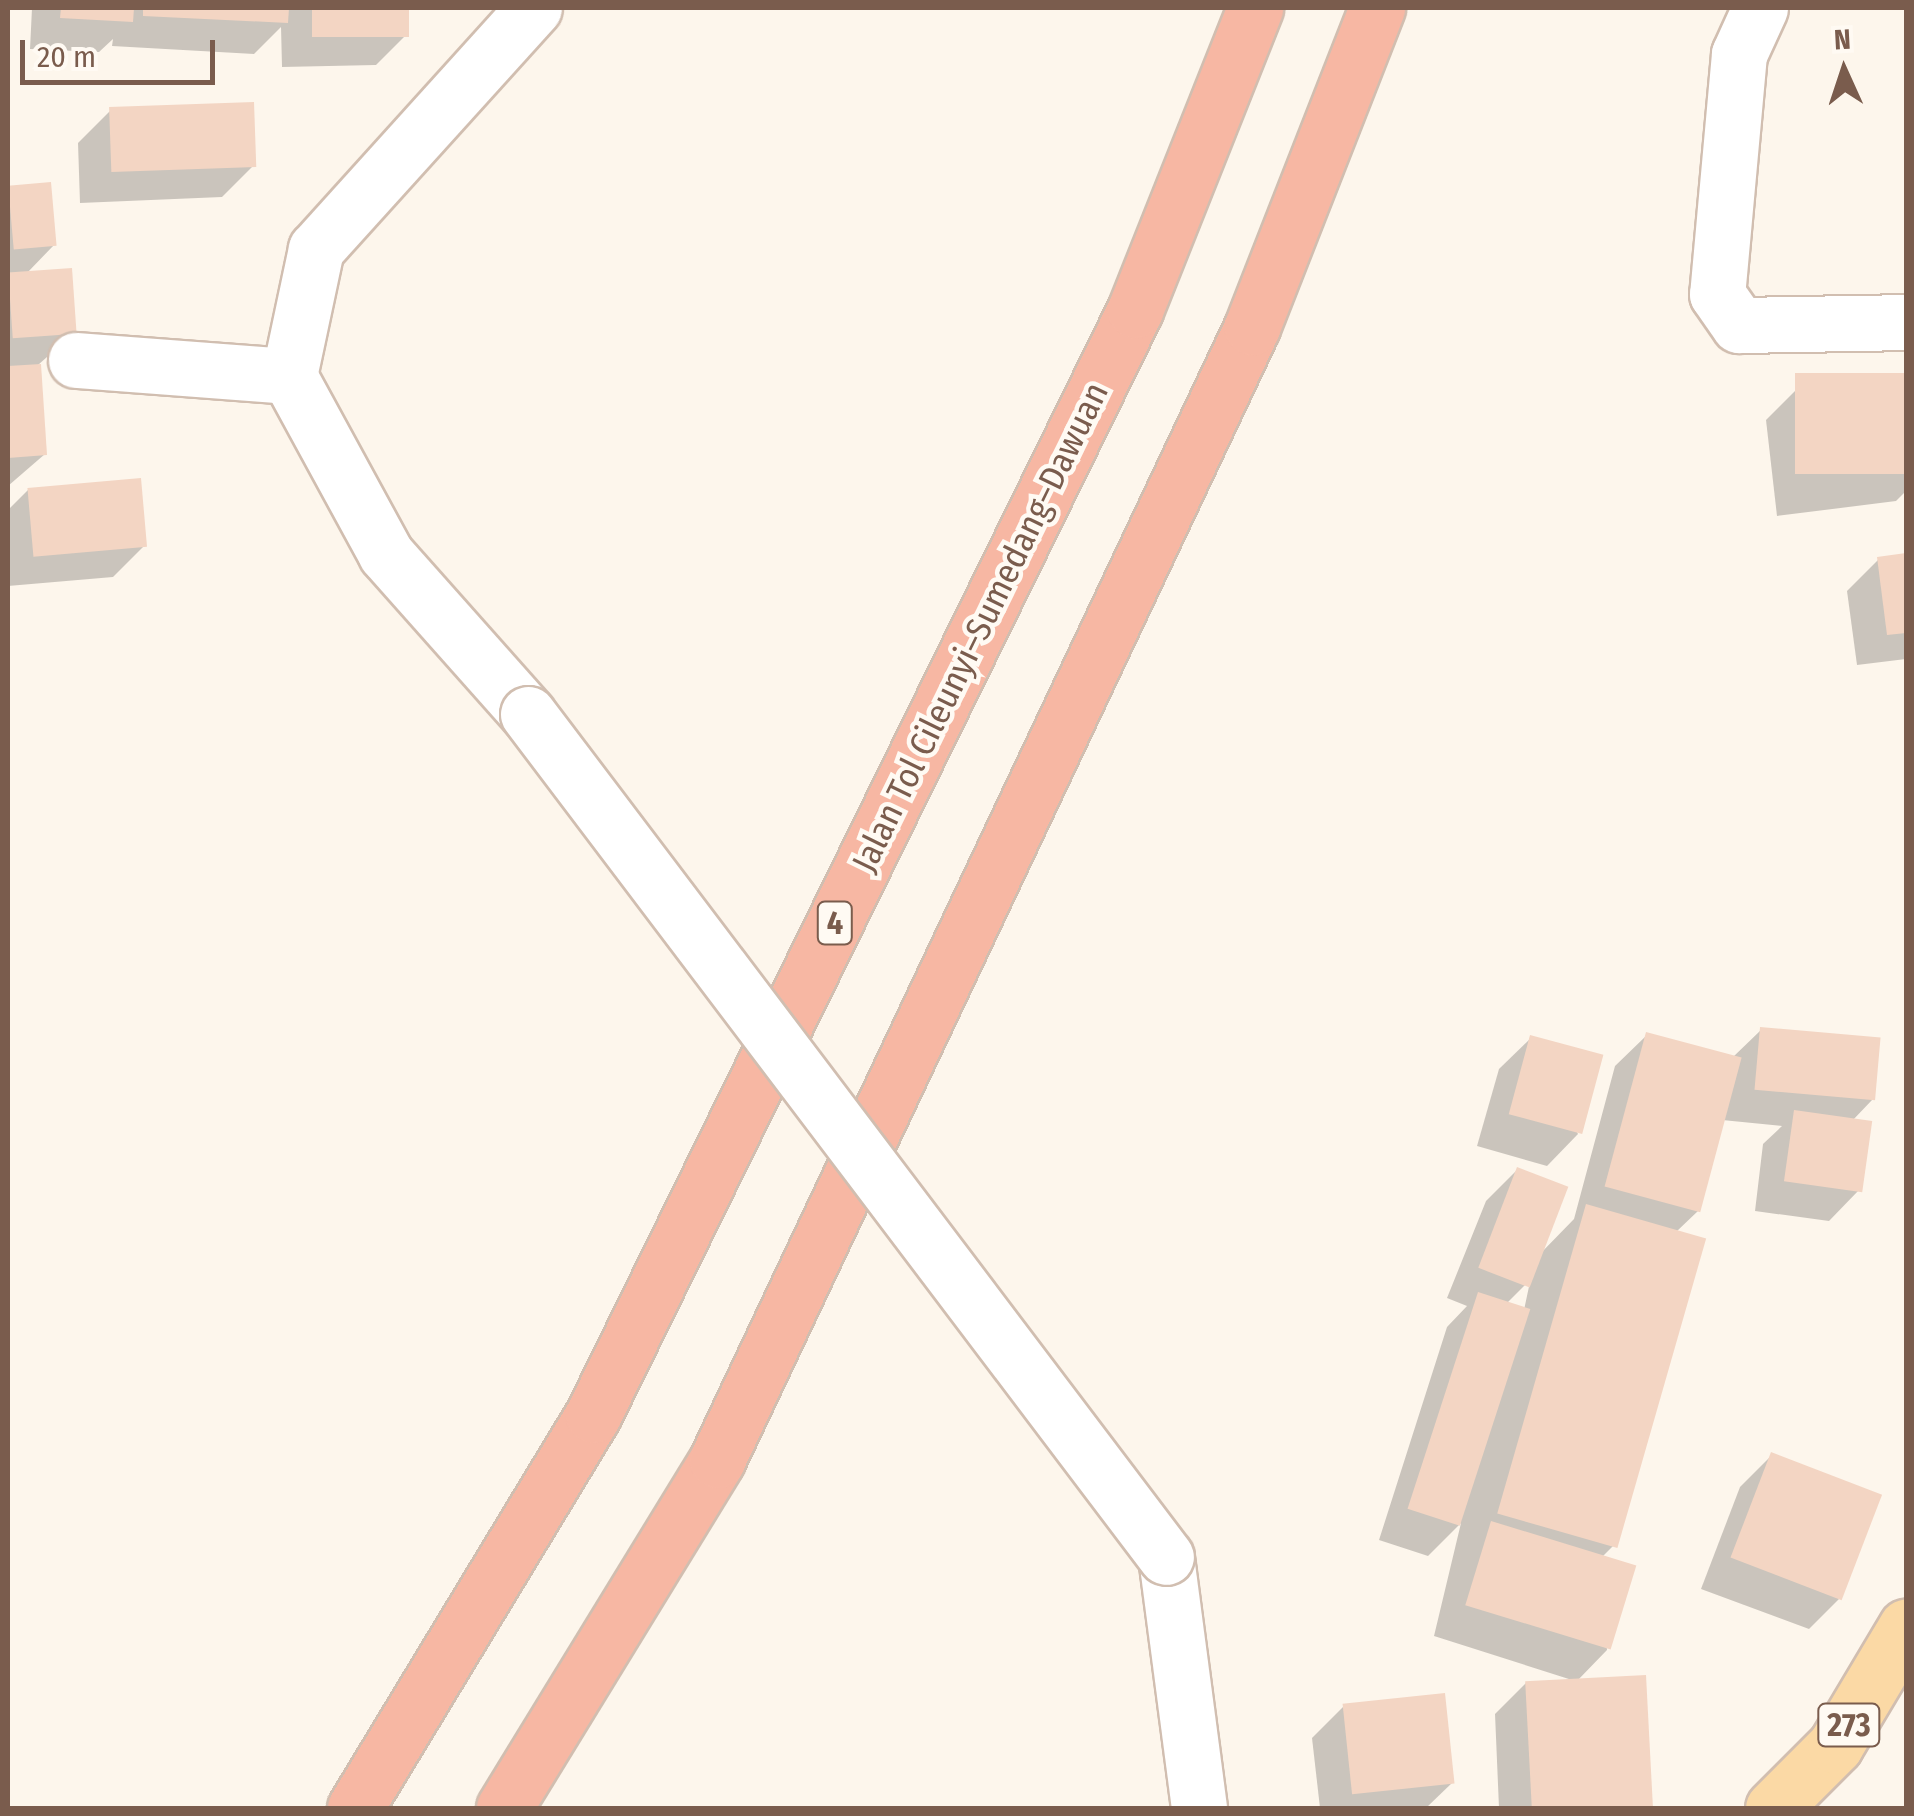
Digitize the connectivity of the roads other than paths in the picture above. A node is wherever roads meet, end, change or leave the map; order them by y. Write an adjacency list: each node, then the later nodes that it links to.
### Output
1 (534, 8): 7 (street)
2 (1255, 8): 9 (highway, Jalan Tol Cileunyi–Sumedang–Dawuan / 4)
3 (1377, 8): 10 (highway)
4 (1760, 8): 5 (street)
5 (1906, 322)
6 (76, 360): 7 (street)
7 (290, 376): 11 (street, bridge)
8 (1906, 1627): 12 (main road, 273)
9 (355, 1808)
10 (504, 1808)
11 (1199, 1808)
12 (1773, 1808)

